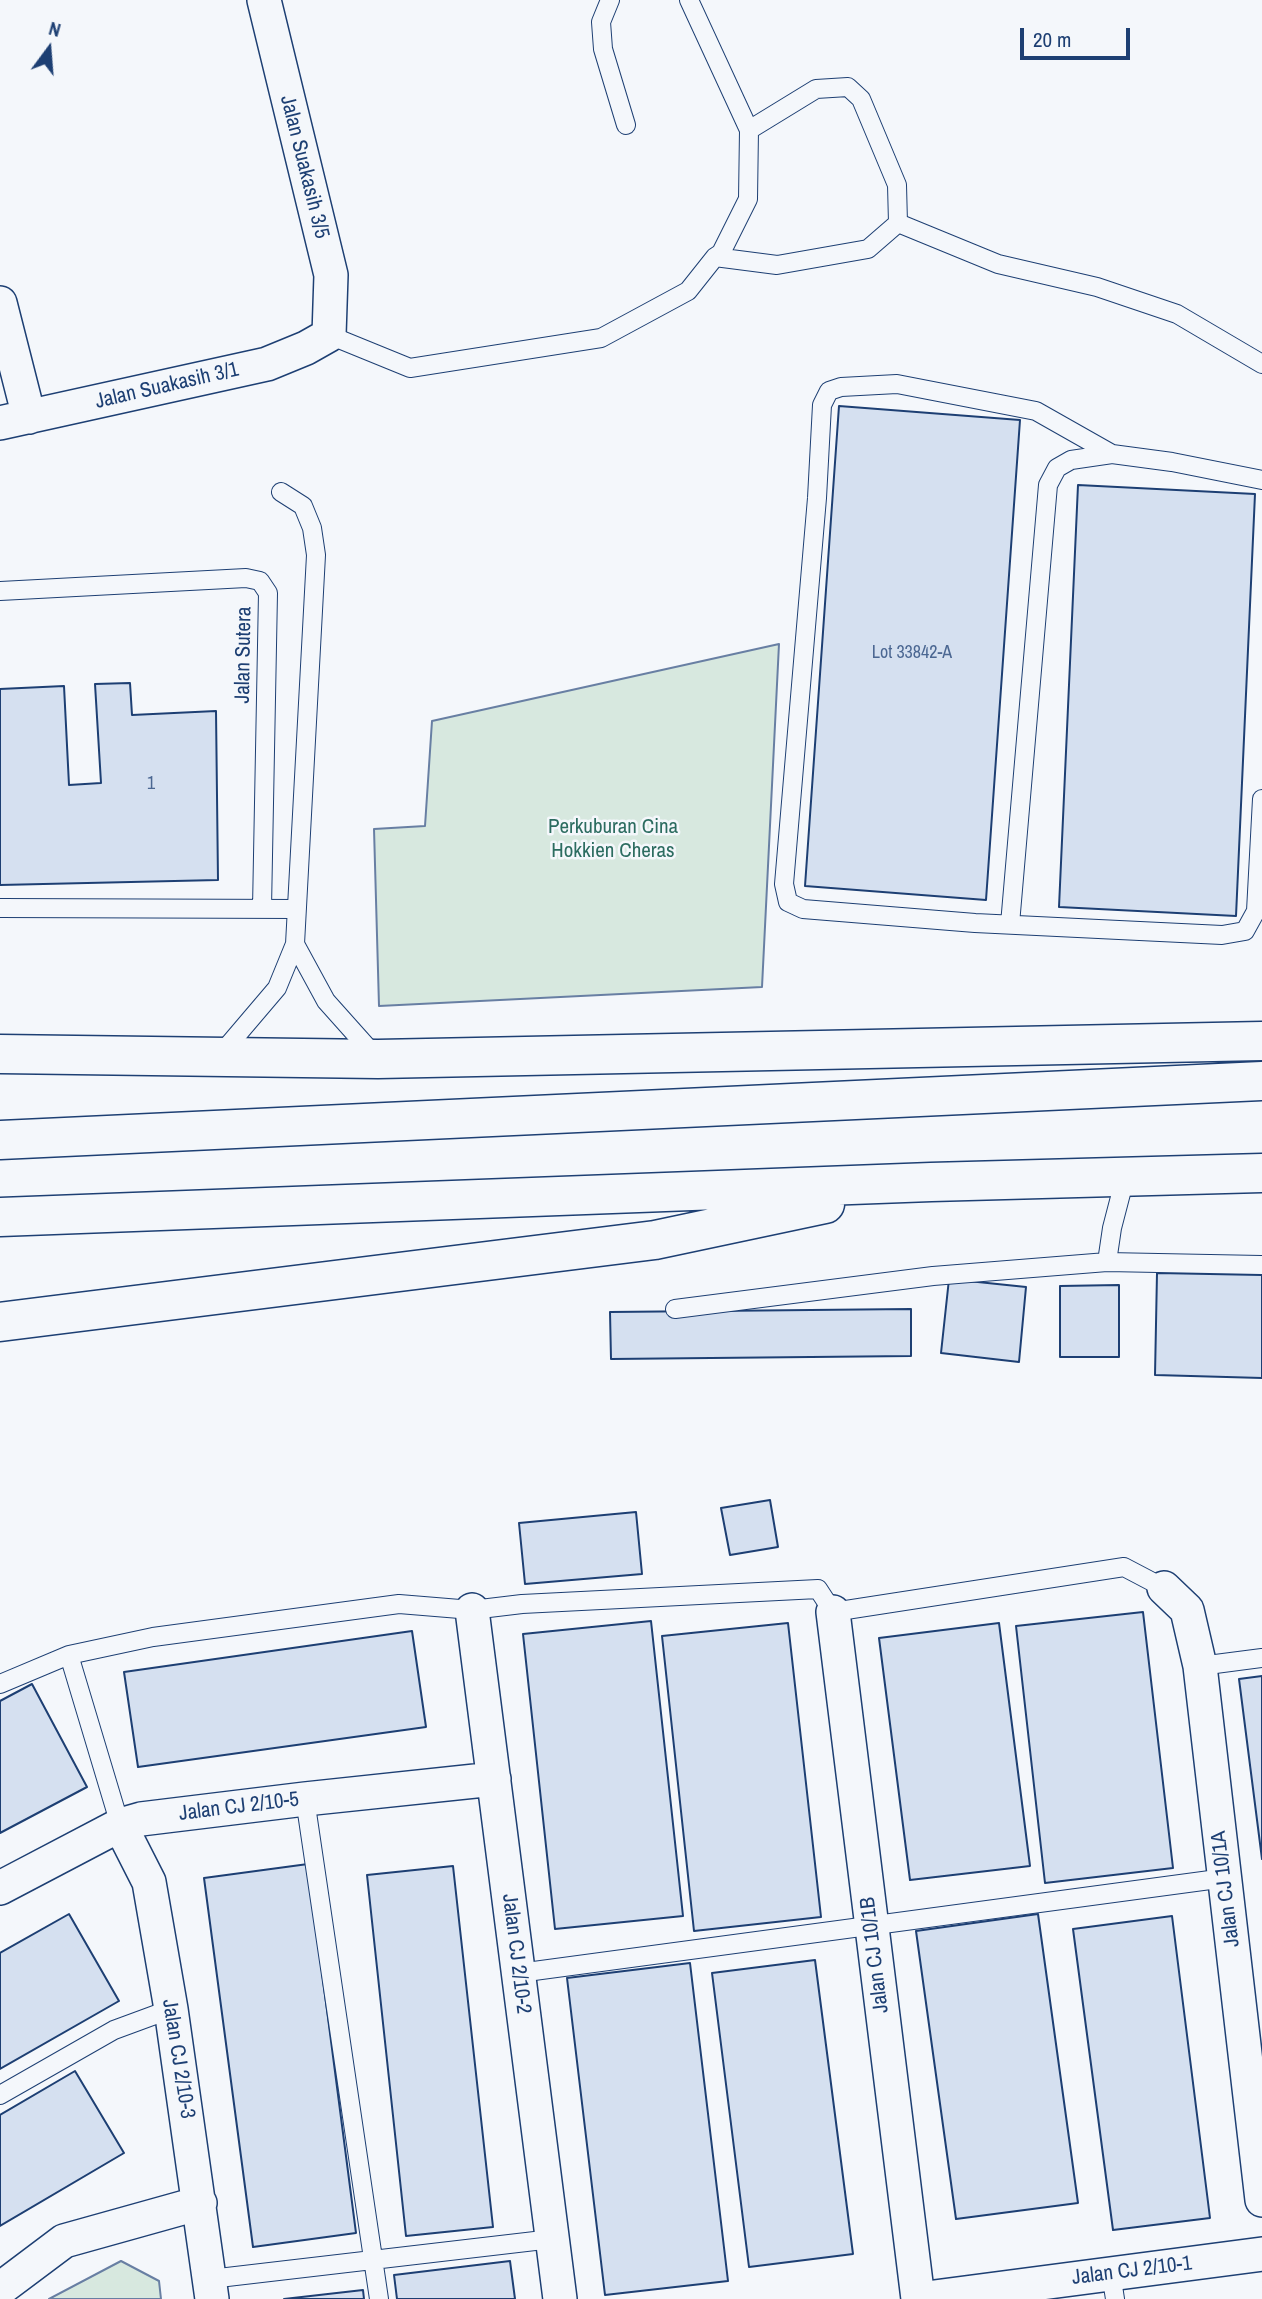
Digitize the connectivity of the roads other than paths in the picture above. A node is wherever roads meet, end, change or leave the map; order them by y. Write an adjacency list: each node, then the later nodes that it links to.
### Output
1 (264, 0): 9 (street, Jalan Suakasih 3/5)
2 (610, 0): 4 (lane)
3 (689, 0): 5 (lane)
4 (626, 125)
5 (749, 130): 6 (lane); 7 (lane)
6 (898, 223): 7 (lane); 10 (lane)
7 (715, 257): 9 (lane)
8 (0, 303): 11 (street)
9 (329, 335): 11 (street, Jalan Suakasih 3/1)
10 (1262, 364)
11 (15, 420)
12 (1112, 454): 13 (lane); 20 (lane); 20 (lane)
13 (1262, 480)
14 (281, 492): 19 (lane)
15 (0, 591): 18 (lane, Jalan Sutera)
16 (1262, 799): 20 (lane)
17 (0, 908): 18 (lane)
18 (262, 908): 19 (lane)
19 (297, 909): 21 (lane)
20 (1010, 924)
21 (295, 944): 24 (lane); 25 (lane)
22 (1262, 1041): 25 (highway)
23 (0, 1054): 24 (highway)
24 (218, 1058): 25 (highway)
25 (378, 1059)
26 (1262, 1081): 27 (highway)
27 (0, 1140)
28 (1262, 1173): 29 (highway)
29 (1125, 1178): 30 (highway); 32 (lane)
30 (931, 1182): 31 (highway); 35 (highway)
31 (0, 1217)
32 (1107, 1262): 33 (lane); 34 (lane)
33 (1261, 1265)
34 (675, 1309)
35 (0, 1322)
36 (1164, 1588): 38 (lane); 41 (street, Jalan CJ 10/1A)
37 (472, 1609): 38 (lane); 39 (lane); 43 (street, Jalan CJ 2/10-2)
38 (834, 1612): 48 (street, Jalan CJ 10/1B)
39 (69, 1655): 42 (lane); 45 (lane)
40 (1262, 1658): 41 (lane)
41 (1200, 1666): 46 (street, Jalan CJ 10/1A)
42 (0, 1684)
43 (494, 1779): 44 (street, Jalan CJ 2/10-5); 49 (street, Jalan CJ 2/10-2)
44 (305, 1799): 45 (street, Jalan CJ 2/10-5); 56 (lane)
45 (120, 1825): 47 (street, Jalan CJ 2/10-5); 50 (street, Jalan CJ 2/10-3)
46 (1225, 1878): 48 (lane); 52 (street, Jalan CJ 10/1A)
47 (0, 1888)
48 (872, 1926): 49 (lane); 62 (street, Jalan CJ 10/1B)
49 (519, 1973): 54 (street, Jalan CJ 2/10-2)
50 (171, 2009): 51 (lane); 53 (street, Jalan CJ 2/10-3)
51 (0, 2095)
52 (1262, 2200)
53 (200, 2203): 58 (street); 59 (street, Jalan CJ 2/10-3)
54 (552, 2239): 56 (lane); 61 (street, Jalan CJ 2/10-2)
55 (1262, 2254): 57 (street, Jalan CJ 2/10-1)
56 (374, 2260): 59 (lane); 60 (lane)
57 (1113, 2286): 62 (street, Jalan CJ 2/10-1)
58 (0, 2289)
59 (211, 2289)
60 (379, 2299)
61 (560, 2299)
62 (918, 2299)

